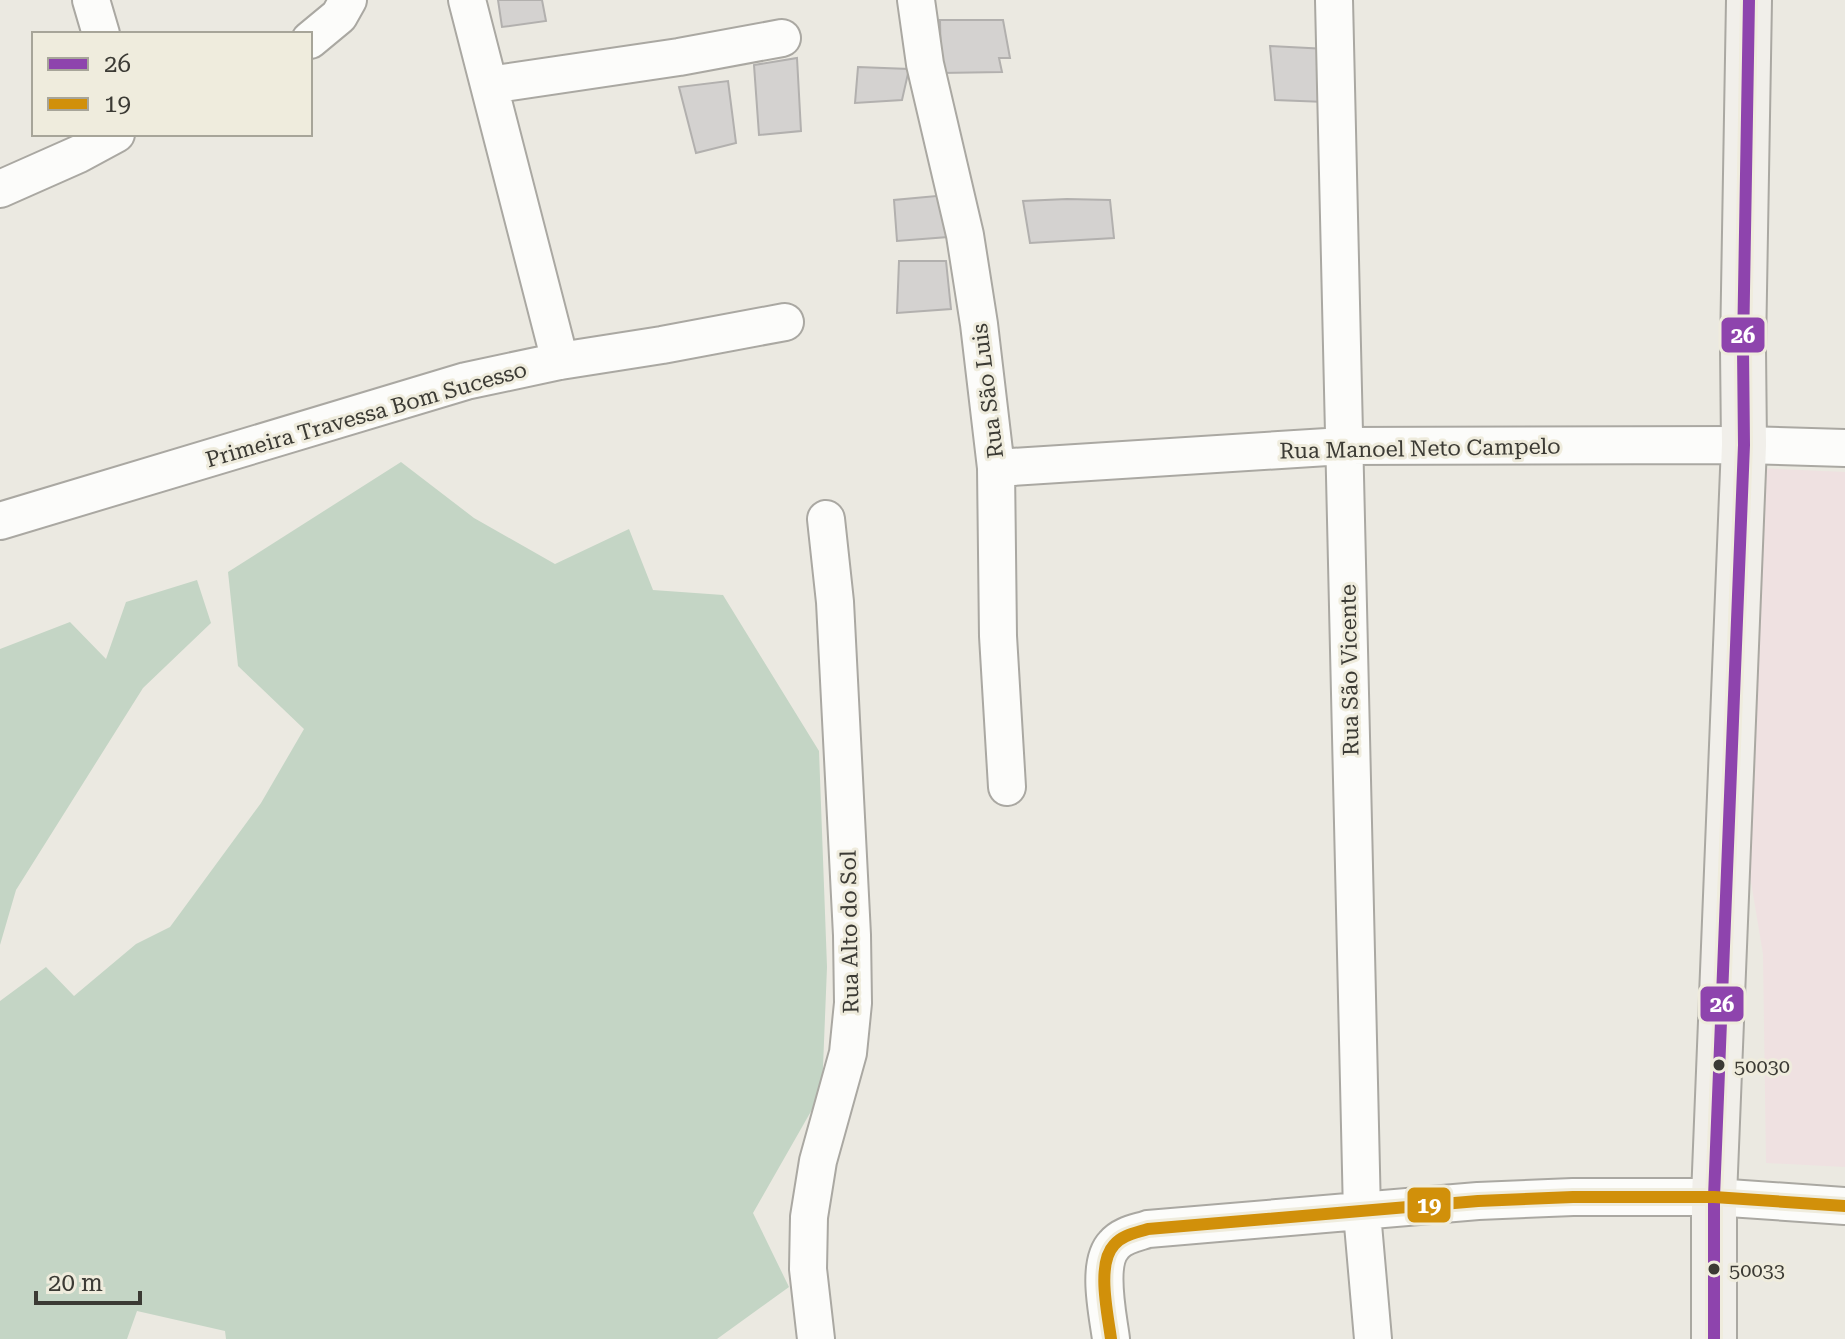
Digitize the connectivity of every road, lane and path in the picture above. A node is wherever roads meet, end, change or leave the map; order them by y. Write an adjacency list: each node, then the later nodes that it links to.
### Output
1 (91, 0): 7 (street)
2 (348, 0): 8 (street)
3 (467, 0): 10 (street)
4 (916, 0): 18 (street, Rua São Luis)
5 (1334, 0): 16 (street, Rua São Vicente)
6 (1749, 0): 15 (street)
7 (100, 32)
8 (312, 38)
9 (782, 38): 10 (street)
10 (489, 85): 14 (street)
11 (112, 136): 12 (street)
12 (0, 189)
13 (785, 322): 14 (street, Primeira Travessa Bom Sucesso)
14 (560, 361): 20 (street, Primeira Travessa Bom Sucesso)
15 (1744, 445): 16 (street, Rua Manoel Neto Campelo); 17 (street, Rua Manoel Neto Campelo); 22 (street)
16 (1343, 446): 18 (street, Rua Manoel Neto Campelo); 24 (street, Rua São Vicente)
17 (1845, 448)
18 (996, 468): 21 (street, Rua São Luis)
19 (826, 519): 25 (street, Rua Alto do Sol)
20 (0, 521)
21 (1007, 787)
22 (1714, 1197): 23 (street); 24 (street); 28 (street)
23 (1845, 1206)
24 (1362, 1213): 26 (street); 27 (street, Rua São Vicente)
25 (816, 1339)
26 (1111, 1339)
27 (1373, 1339)
28 (1714, 1339)

